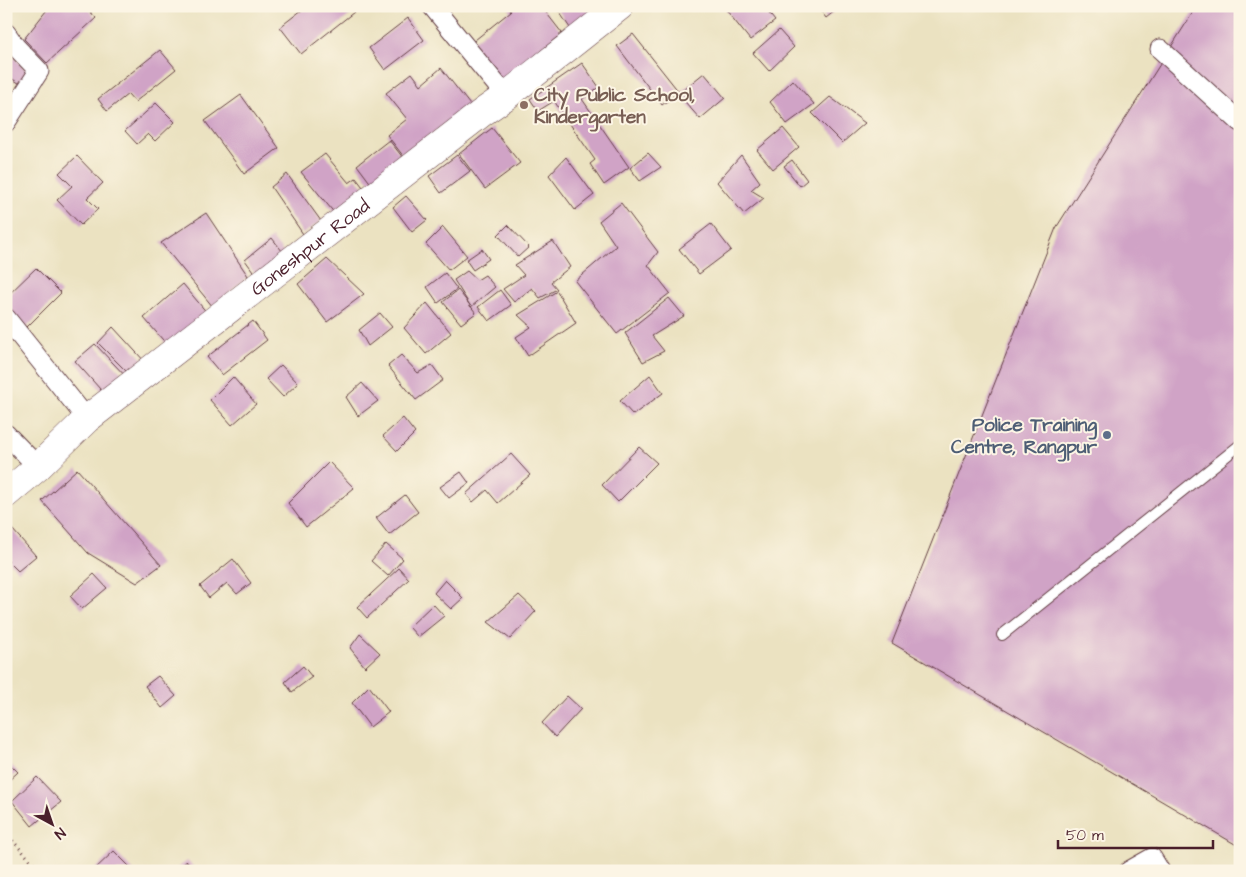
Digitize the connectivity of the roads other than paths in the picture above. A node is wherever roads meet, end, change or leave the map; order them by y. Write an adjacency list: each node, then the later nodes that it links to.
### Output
1 (432, 6): 5 (street)
2 (620, 6): 5 (street, Goneshpur Road)
3 (6, 33): 6 (street)
4 (1160, 49): 7 (street)
5 (506, 96): 9 (street, Goneshpur Road)
6 (6, 122)
7 (1240, 122)
8 (6, 318): 9 (street)
9 (87, 419): 12 (street, Goneshpur Road)
10 (6, 434): 12 (street)
11 (1240, 445): 14 (lane)
12 (38, 467): 13 (street, Goneshpur Road)
13 (6, 494)
14 (1002, 635)
15 (1129, 871): 16 (street)
16 (1160, 871)

